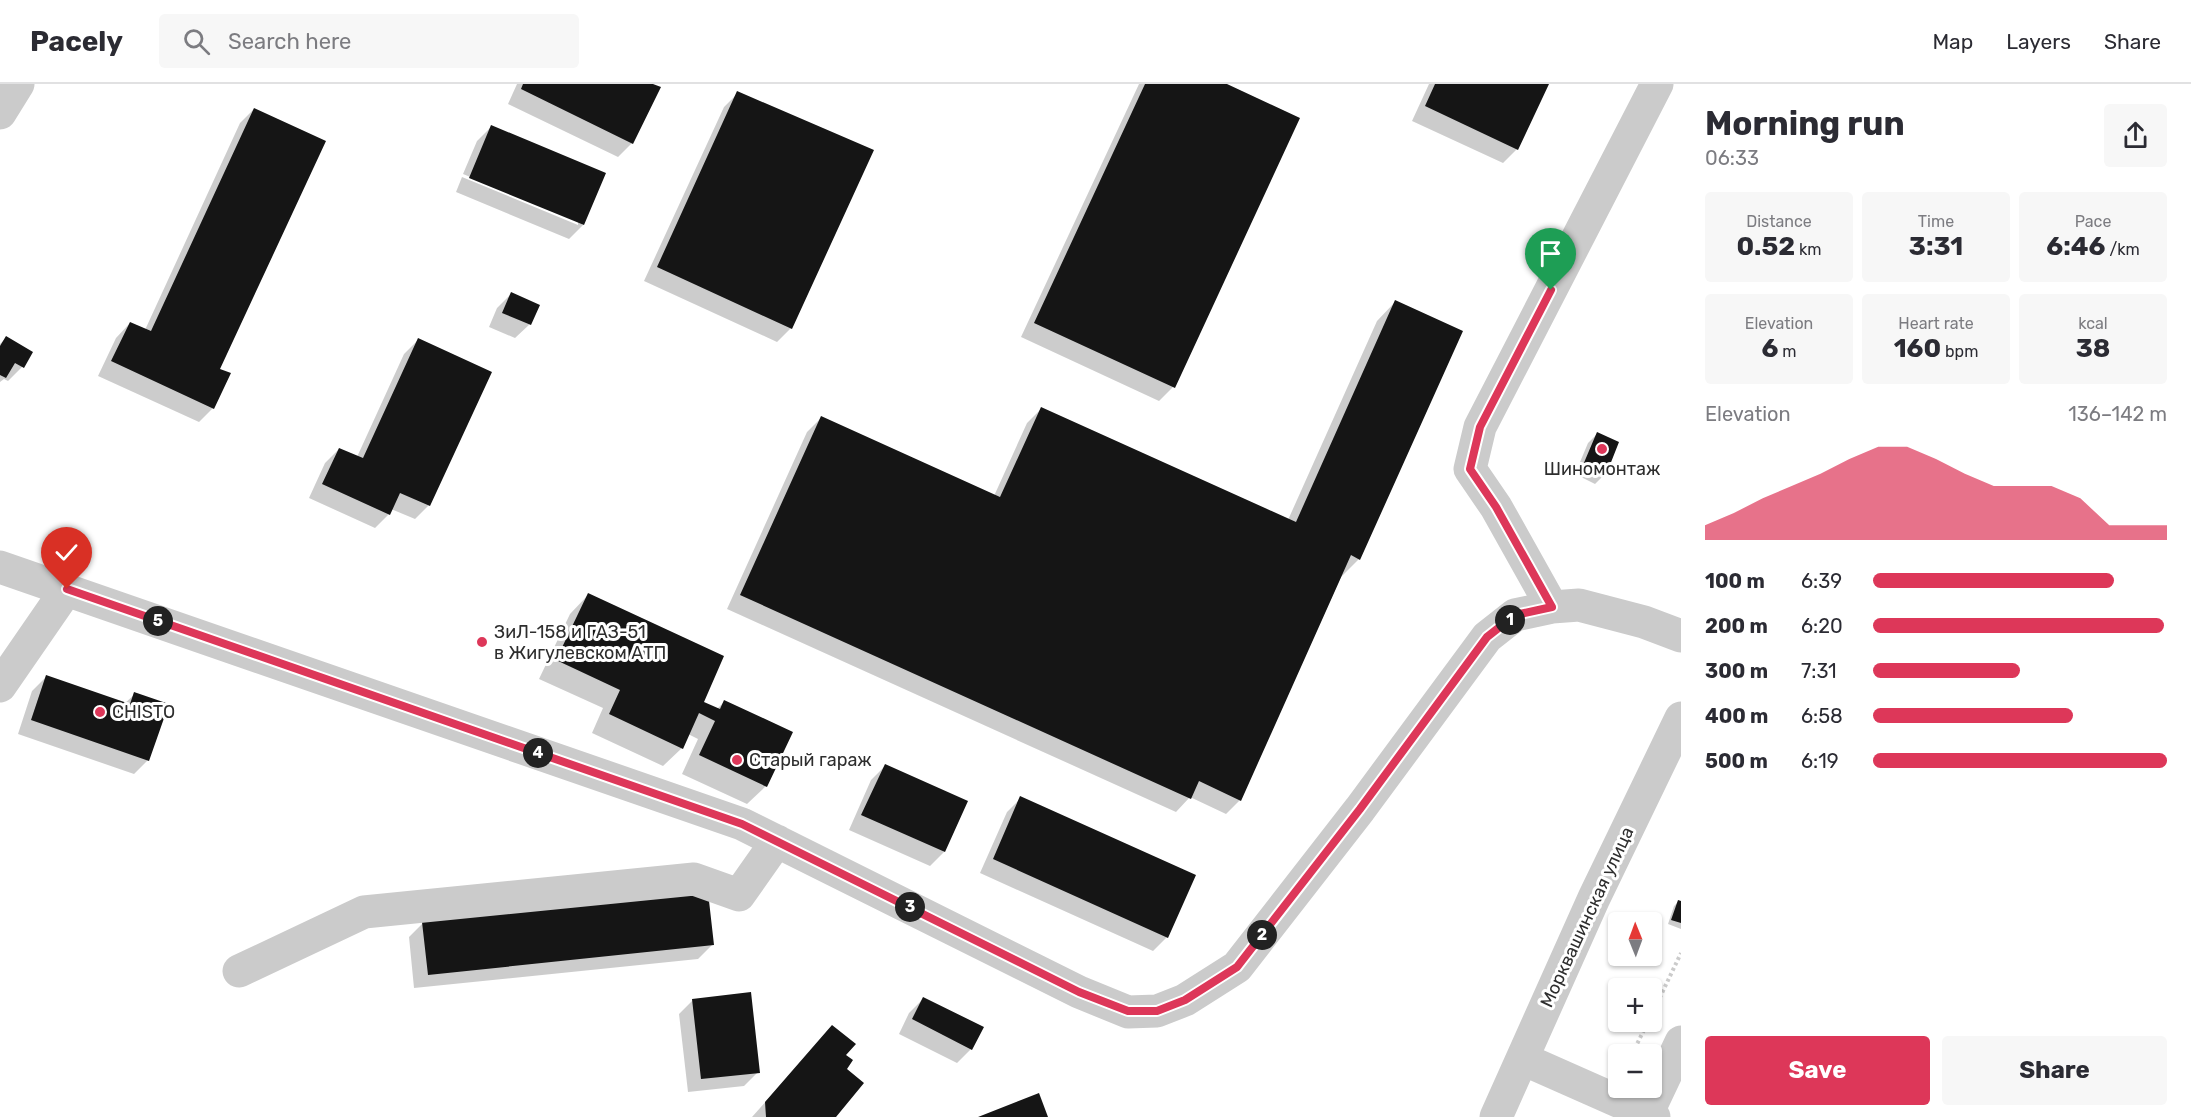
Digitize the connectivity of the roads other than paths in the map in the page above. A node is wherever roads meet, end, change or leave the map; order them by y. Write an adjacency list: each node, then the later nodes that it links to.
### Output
1 (18, 84): 3 (street)
2 (1657, 84): 6 (street)
3 (0, 113)
4 (0, 567): 5 (street)
5 (67, 589): 8 (street); 11 (street)
6 (1552, 607): 7 (street); 11 (street)
7 (1681, 636)
8 (13, 645): 9 (street)
9 (0, 686)
10 (1681, 718): 14 (street, Морквашинская улица)
11 (777, 841): 12 (street)
12 (239, 970)
13 (1681, 1042): 15 (street)
14 (1522, 1059): 15 (street); 16 (street, Морквашинская улица)
15 (1651, 1115)
16 (1496, 1117)

